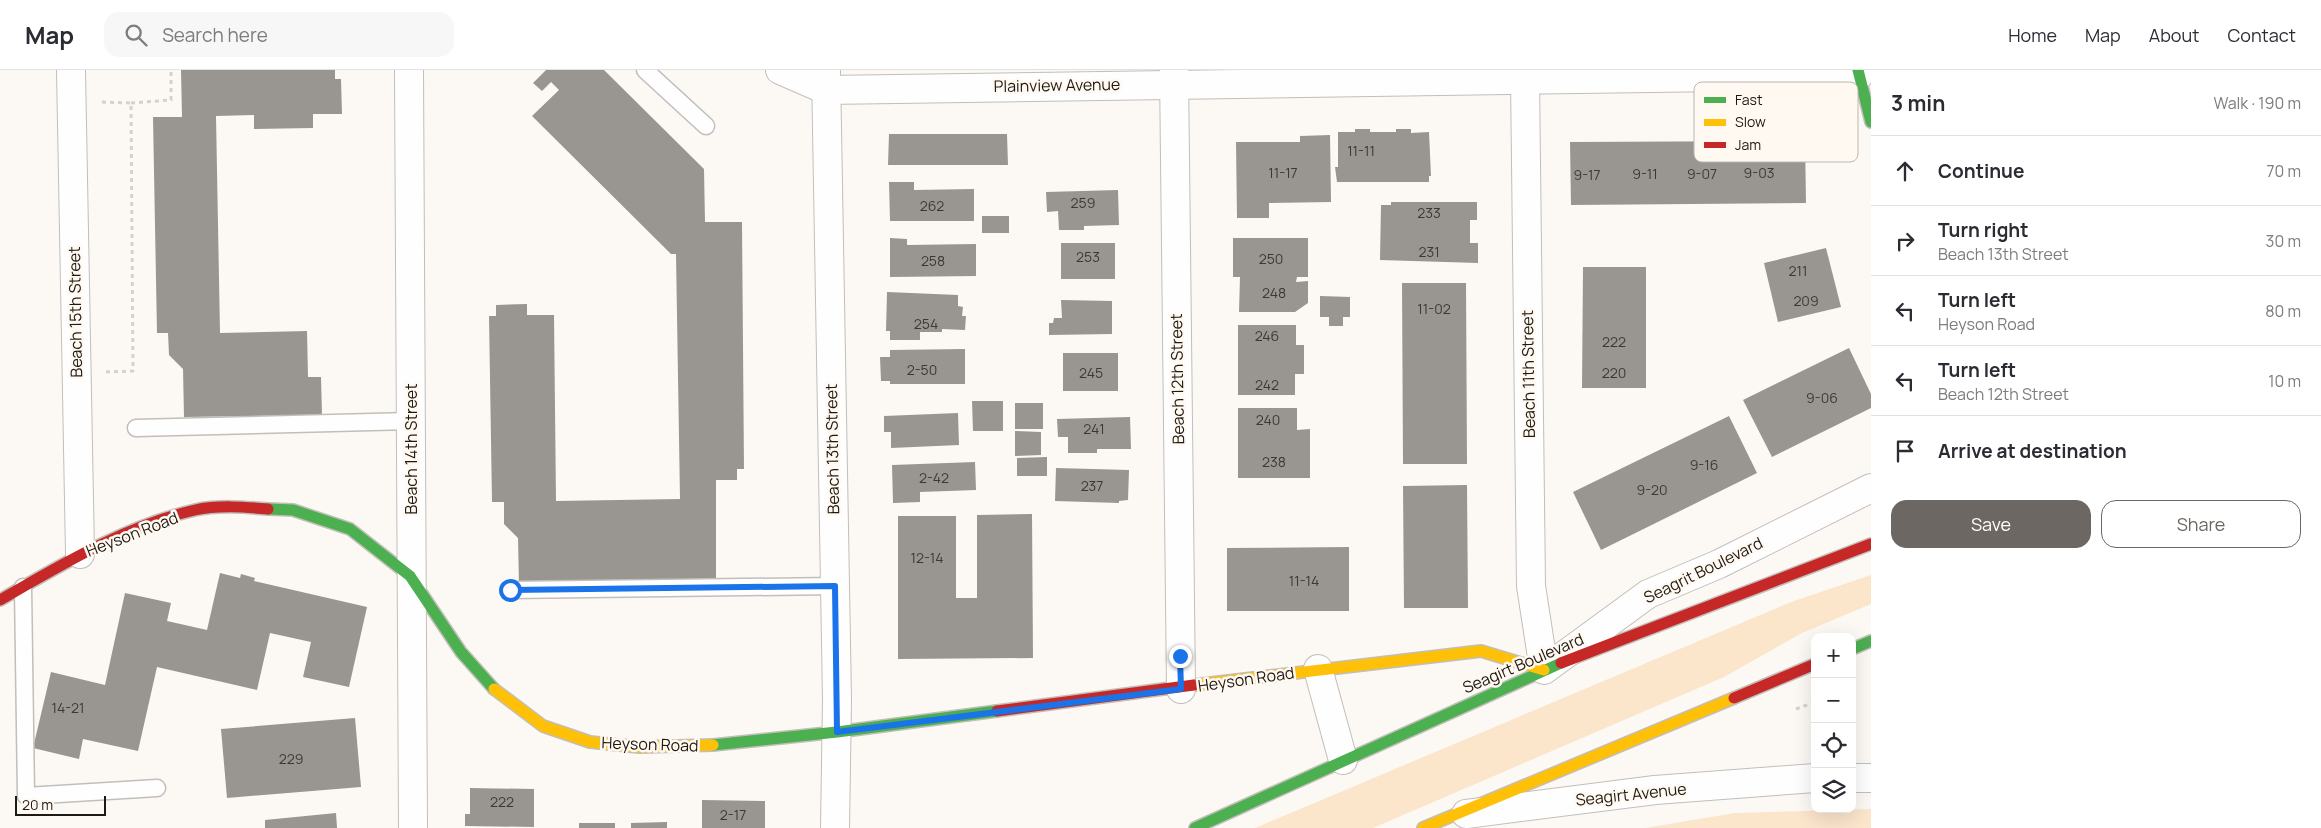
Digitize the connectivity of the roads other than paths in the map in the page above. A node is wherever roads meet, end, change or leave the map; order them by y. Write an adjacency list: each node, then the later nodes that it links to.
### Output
1 (71, 70): 15 (street, Beach 15th Street)
2 (409, 70): 11 (street, Beach 14th Street)
3 (644, 70): 10 (lane)
4 (780, 70): 8 (street)
5 (1858, 72): 7 (street, Plainview Avenue); 9 (street)
6 (1174, 76): 7 (street, Plainview Avenue); 8 (street, Plainview Avenue); 26 (street, Beach 12th Street)
7 (1525, 78): 25 (street, Beach 11th Street)
8 (826, 80): 17 (street, Beach 13th Street)
9 (1871, 122)
10 (706, 126)
11 (411, 421): 12 (lane); 16 (street, Beach 14th Street)
12 (136, 428)
13 (1871, 488): 25 (street, Seagrit Boulevard)
14 (1871, 544): 25 (street, Seagirt Boulevard)
15 (80, 554): 16 (street, Heyson Road); 18 (street, Heyson Road)
16 (410, 576): 27 (street, Heyson Road); 34 (street, Beach 14th Street)
17 (835, 586): 19 (lane); 27 (street, Beach 13th Street)
18 (23, 587): 20 (street, Heyson Road); 32 (lane)
19 (510, 590)
20 (0, 600)
21 (1871, 641): 22 (street)
22 (1856, 647)
23 (1811, 666): 33 (street)
24 (1318, 669): 25 (street, Heyson Road); 26 (street, Heyson Road); 28 (street, Heyson Road)
25 (1544, 670): 28 (street, Seagirt Boulevard)
26 (1181, 689): 27 (street, Heyson Road)
27 (837, 732): 35 (street, Beach 13th Street)
28 (1343, 760): 36 (street, Seagirt Boulevard)
29 (1811, 778): 33 (street, Seagirt Avenue)
30 (1856, 778): 31 (street)
31 (1871, 778)
32 (156, 788)
33 (1452, 822): 37 (street)
34 (413, 828)
35 (835, 828)
36 (1195, 828)
37 (1422, 828)

